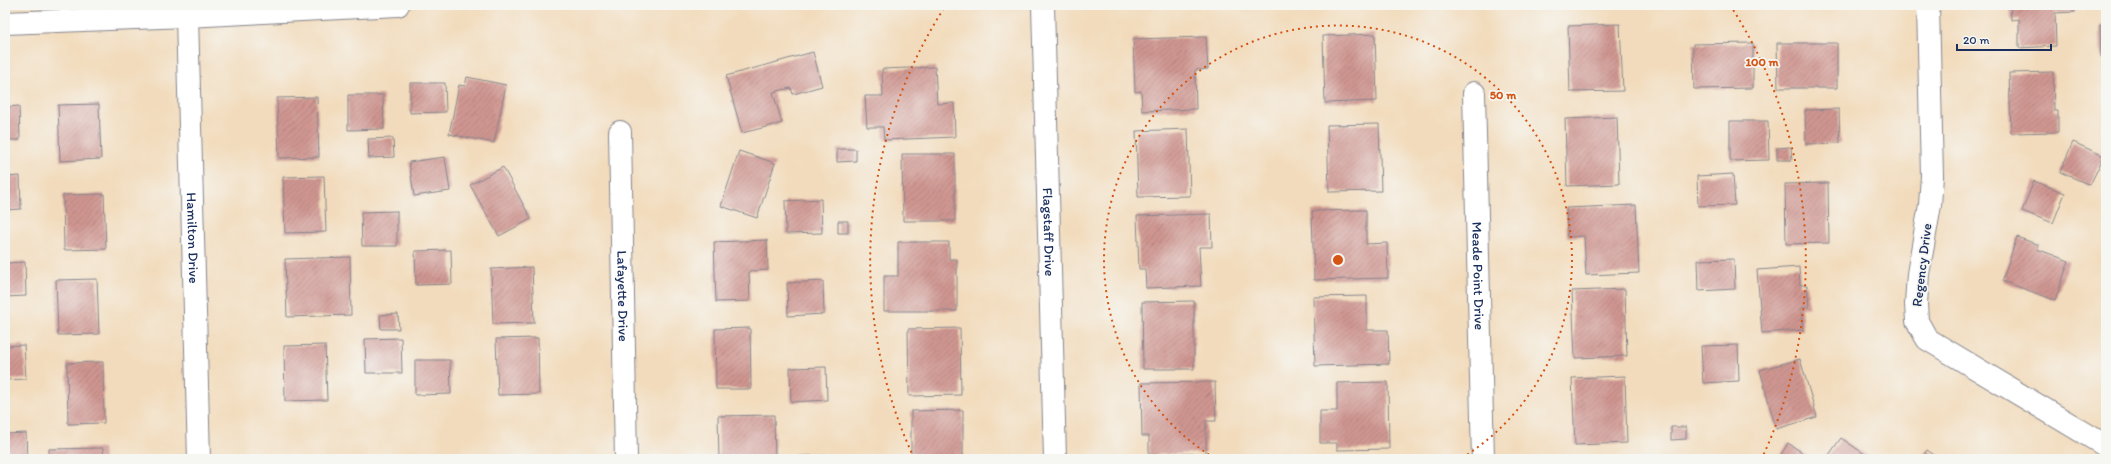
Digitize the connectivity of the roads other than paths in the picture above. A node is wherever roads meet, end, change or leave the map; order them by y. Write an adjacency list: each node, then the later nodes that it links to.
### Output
1 (398, 5): 4 (street)
2 (1043, 5): 12 (street, Flagstaff Drive)
3 (1928, 5): 8 (street, Regency Drive)
4 (188, 16): 5 (street); 9 (street, Hamilton Drive)
5 (5, 24)
6 (1474, 93): 13 (street, Meade Point Drive)
7 (620, 132): 11 (street, Lafayette Drive)
8 (2106, 446)
9 (199, 459)
10 (610, 459): 11 (street)
11 (626, 459)
12 (1055, 459)
13 (1484, 459)

